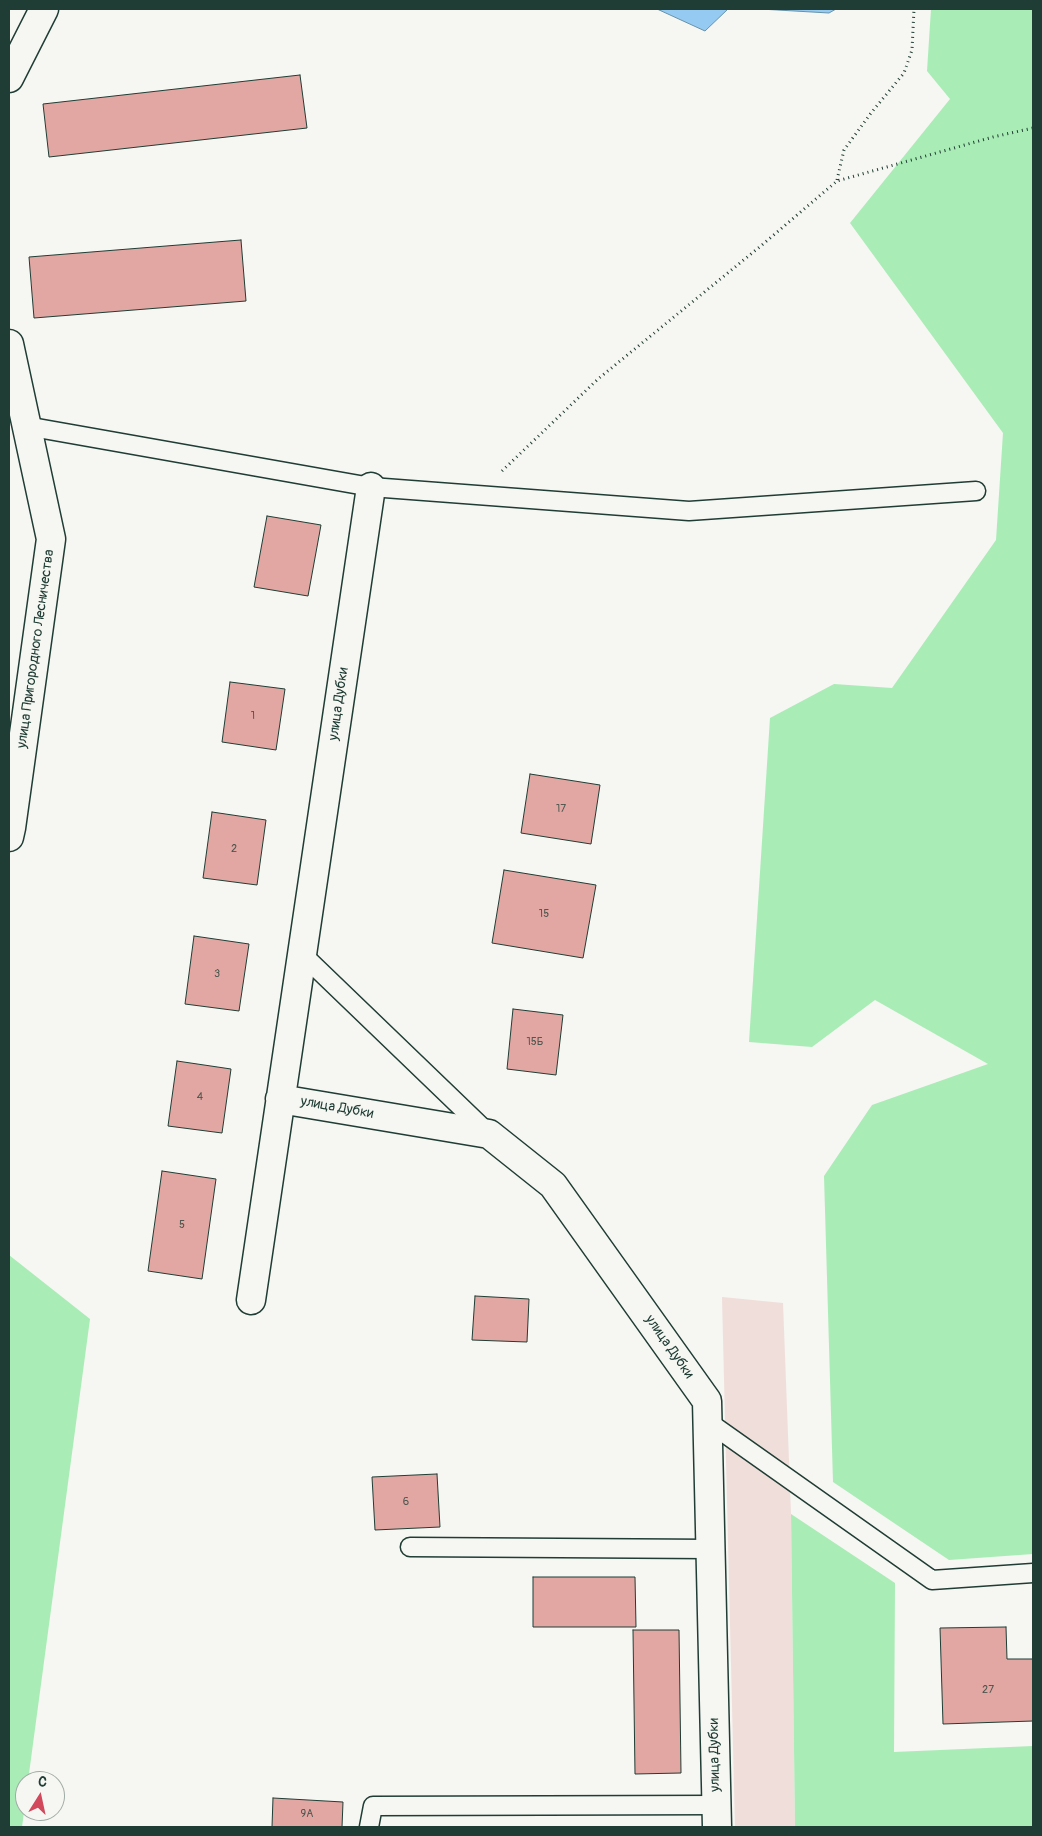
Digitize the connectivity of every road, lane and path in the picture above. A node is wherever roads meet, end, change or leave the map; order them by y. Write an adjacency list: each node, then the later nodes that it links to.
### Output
1 (44, 9): 3 (street)
2 (914, 9): 5 (path)
3 (9, 78)
4 (1033, 128): 5 (path)
5 (837, 181): 8 (path)
6 (9, 344): 7 (street, улица Пригородного Лесничества)
7 (26, 426): 9 (lane); 11 (street, улица Пригородного Лесничества)
8 (497, 476)
9 (371, 487): 10 (lane); 12 (street, улица Дубки)
10 (976, 490)
11 (9, 837)
12 (302, 954): 13 (street, улица Дубки); 14 (lane)
13 (280, 1099): 14 (street, улица Дубки); 15 (street, улица Дубки)
14 (489, 1134): 16 (street, улица Дубки)
15 (251, 1300)
16 (707, 1421): 18 (street, улица Дубки); 19 (lane)
17 (410, 1547): 18 (lane)
18 (710, 1549): 20 (street, улица Дубки)
19 (1033, 1573)
20 (716, 1816): 21 (lane)
21 (369, 1827)

